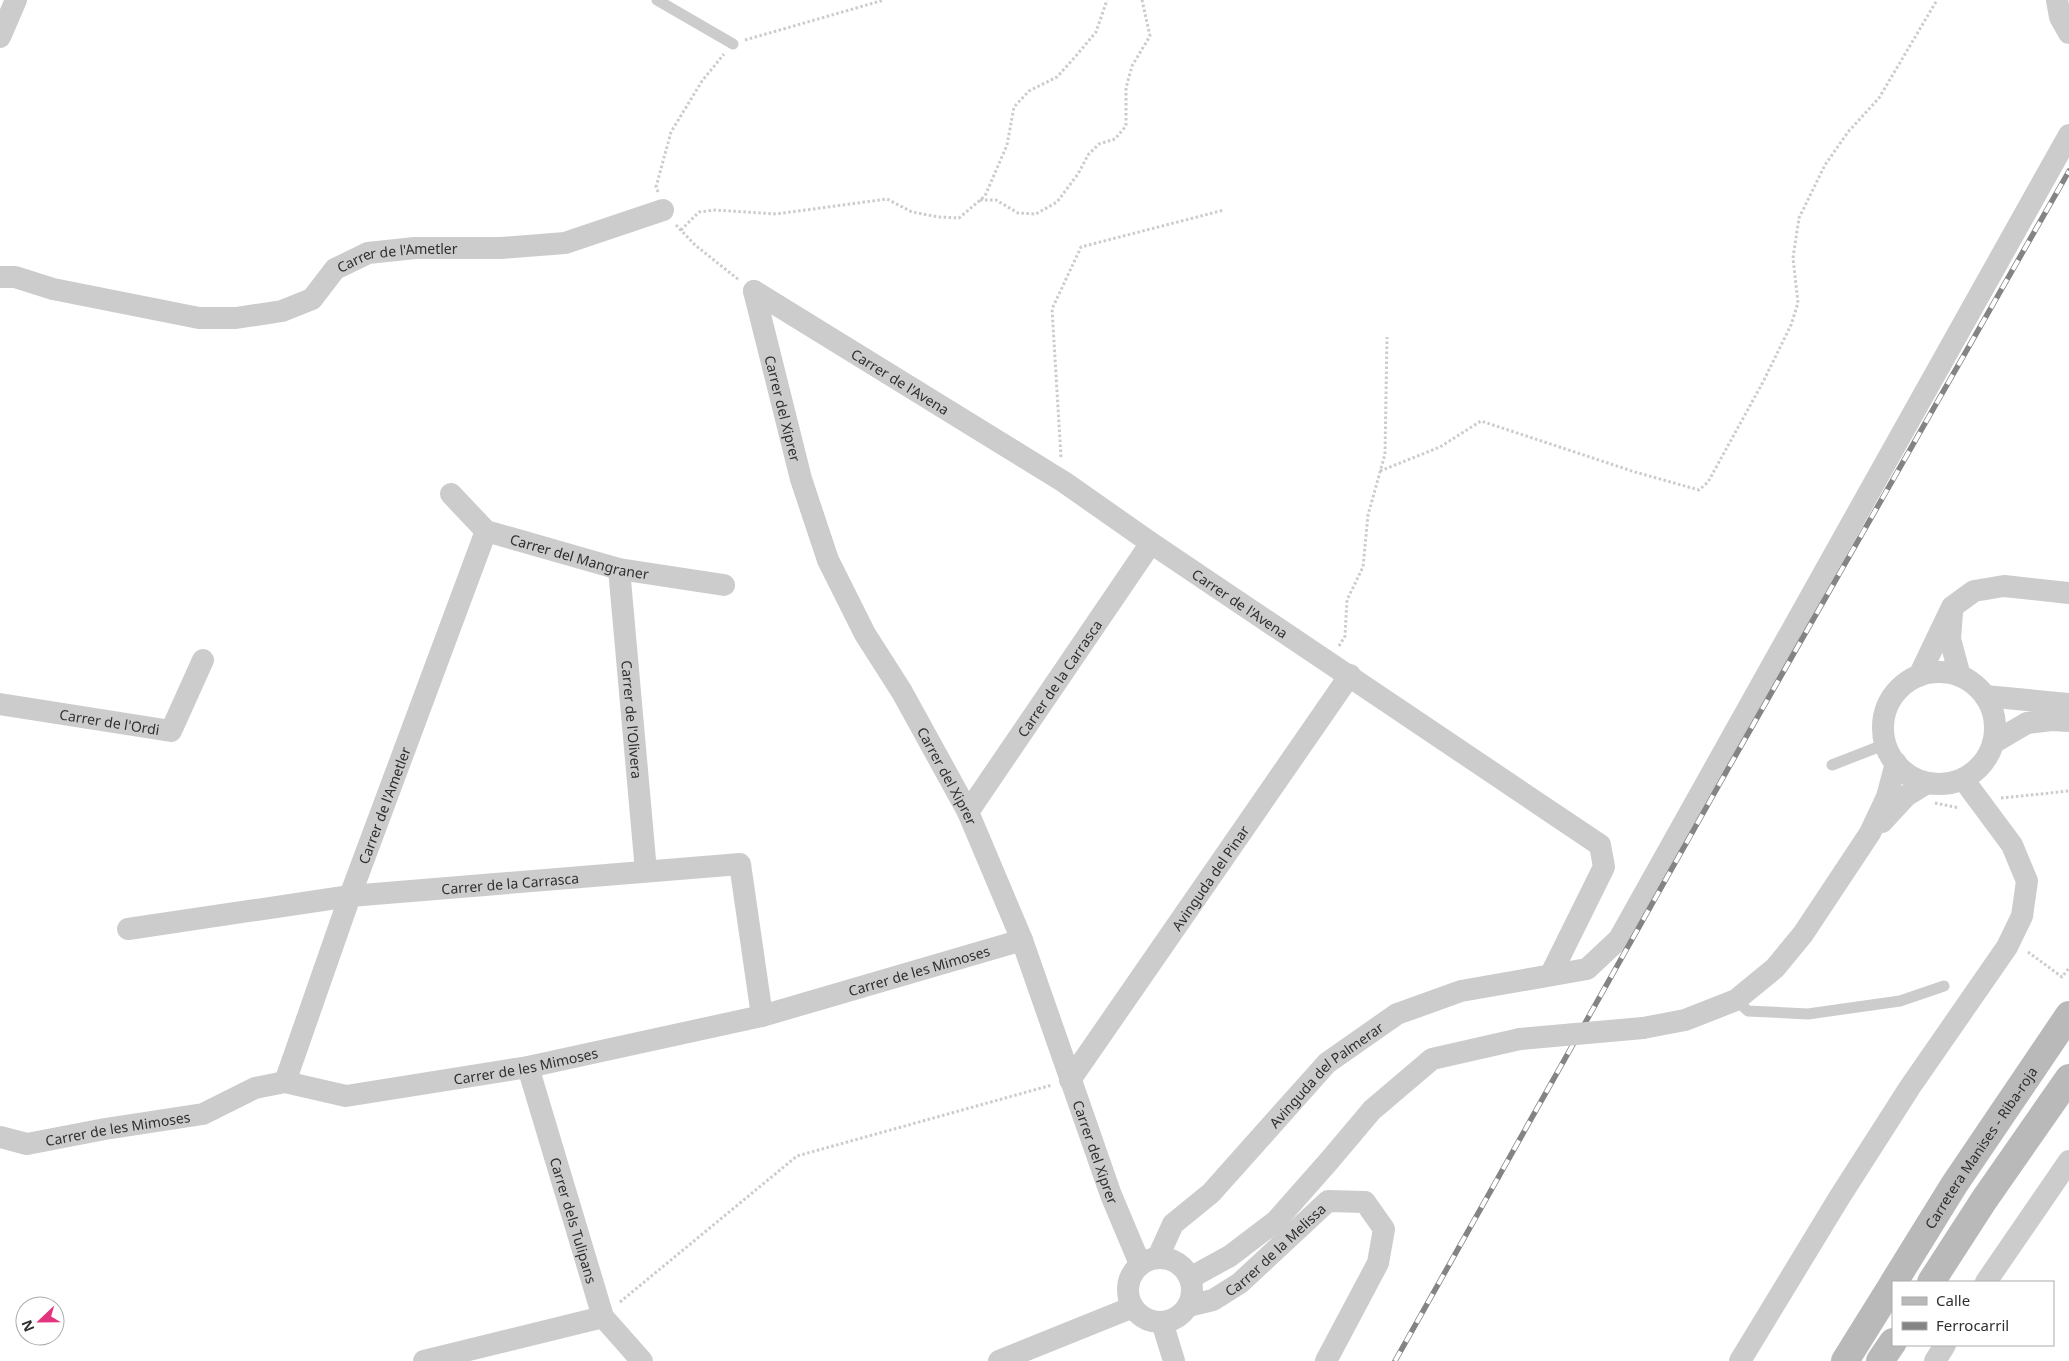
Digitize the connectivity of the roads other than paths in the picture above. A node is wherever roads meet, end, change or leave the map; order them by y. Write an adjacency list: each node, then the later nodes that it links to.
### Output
1 (16, 0): 3 (street)
2 (658, 0): 4 (lane)
3 (0, 37)
4 (733, 44)
5 (2069, 135): 35 (street, Avinguda del Palmerar)
6 (663, 210): 7 (street, Carrer de l'Ametler)
7 (0, 277)
8 (754, 291): 11 (street, Carrer de l'Avena); 29 (street, Carrer del Xiprer)
9 (451, 494): 10 (street)
10 (486, 531): 12 (street, Carrer del Mangraner); 32 (street, Carrer de l'Ametler)
11 (1152, 543): 17 (street, Carrer de l'Avena); 29 (street, Carrer de la Carrasca)
12 (620, 569): 13 (street, Carrer del Mangraner); 31 (street, Carrer de l'Olivera)
13 (724, 585)
14 (2069, 593): 15 (street)
15 (1952, 607): 18 (street); 19 (street)
16 (203, 660): 21 (street, Carrer de l'Ordi)
17 (1350, 675): 35 (street, Carrer de l'Avena); 42 (street, Avinguda del Pinar)
18 (1919, 676): 19 (street); 25 (street)
19 (1960, 676): 20 (street)
20 (1985, 696): 22 (street); 24 (street)
21 (0, 704)
22 (2069, 704)
23 (2069, 721): 24 (street)
24 (1993, 743): 27 (street)
25 (1891, 754): 26 (lane); 28 (street); 30 (street)
26 (1832, 766)
27 (1963, 779): 28 (street); 63 (street)
28 (1927, 783): 30 (street)
29 (968, 812): 34 (street, Carrer del Xiprer)
30 (1870, 833): 37 (street)
31 (646, 871): 32 (street, Carrer de la Carrasca); 39 (street, Carrer de la Carrasca)
32 (350, 896): 33 (street, Carrer de la Carrasca); 43 (street, Carrer de l'Ametler)
33 (128, 929)
34 (1022, 940): 39 (street, Carrer de les Mimoses); 42 (street, Carrer del Xiprer)
35 (1550, 974): 46 (street, Avinguda del Palmerar)
36 (1944, 986): 37 (lane)
37 (1736, 1000): 47 (street, bridge)
38 (2069, 1015): 48 (main road, Carretera Manises - Riba-roja)
39 (762, 1016): 40 (street, Carrer de les Mimoses)
40 (528, 1067): 43 (street, Carrer de les Mimoses); 54 (street, Carrer dels Tulipans)
41 (2069, 1078): 49 (main road)
42 (1070, 1080): 46 (street, Carrer del Xiprer)
43 (285, 1082): 44 (street, Carrer de les Mimoses)
44 (0, 1137)
45 (2069, 1161): 50 (street)
46 (1149, 1261): 47 (street); 53 (street)
47 (1190, 1278): 52 (street)
48 (1894, 1281)
49 (1932, 1281)
50 (1987, 1281)
51 (1892, 1285): 64 (main road, Carretera Manises - Riba-roja)
52 (1188, 1306): 55 (street); 62 (street, Carrer de la Melissa)
53 (1133, 1307): 55 (street); 60 (street)
54 (603, 1316): 58 (street); 59 (street, Carrer dels Tulipans)
55 (1162, 1322): 61 (street)
56 (1892, 1343): 65 (main road)
57 (1944, 1346): 66 (street)
58 (424, 1361)
59 (642, 1361)
60 (999, 1361)
61 (1174, 1361)
62 (1326, 1361)
63 (1740, 1361)
64 (1845, 1361)
65 (1880, 1361)
66 (1935, 1361)

